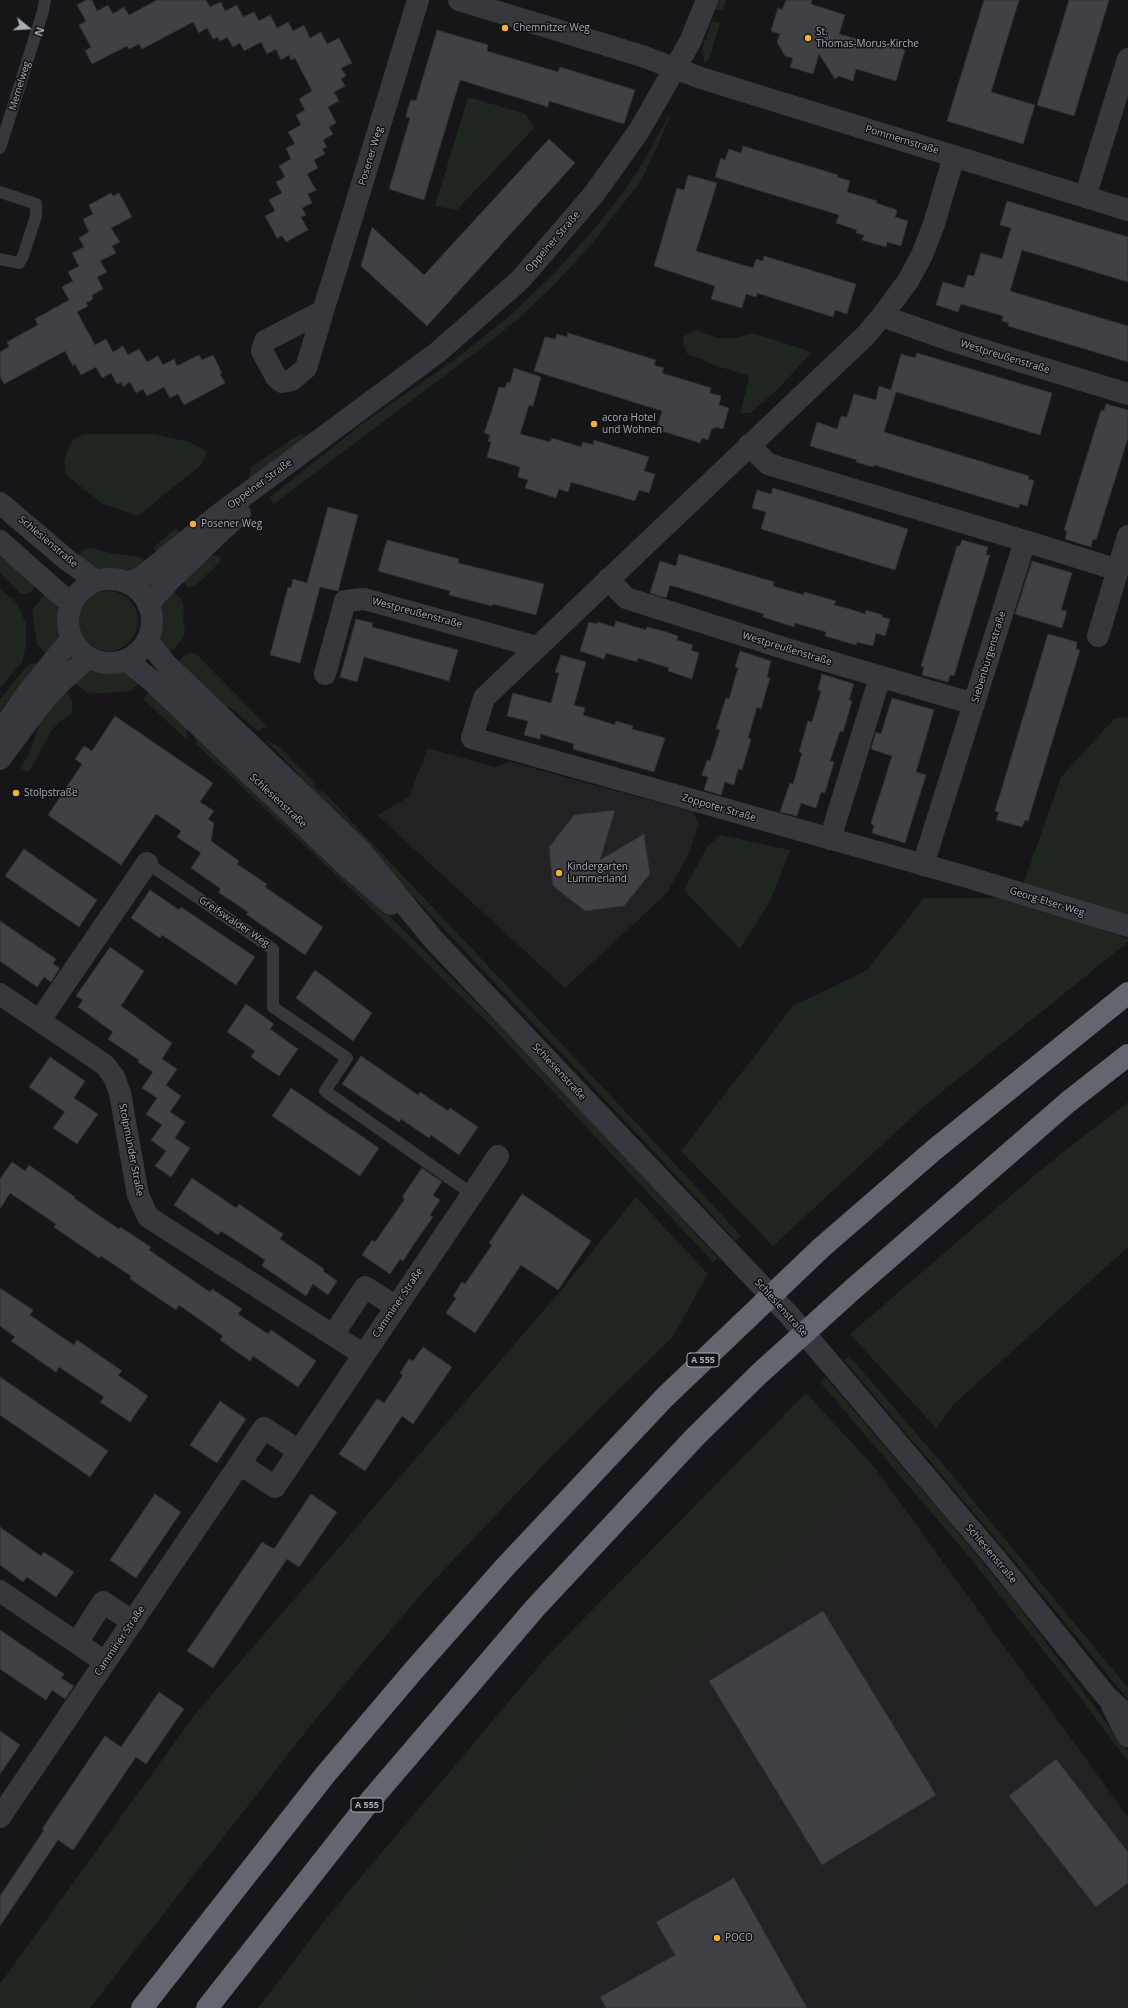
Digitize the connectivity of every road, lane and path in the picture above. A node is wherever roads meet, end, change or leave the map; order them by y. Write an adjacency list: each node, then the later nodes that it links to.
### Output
1 (45, 0): 7 (lane, Memelweg)
2 (418, 0): 13 (street, Posener Weg)
3 (459, 0): 6 (street, Pommernstraße)
4 (707, 0): 6 (street, Oppelner Straße)
5 (1128, 59): 10 (street)
6 (675, 70): 8 (street, Pommernstraße); 16 (street, Oppelner Straße)
7 (0, 148)
8 (954, 156): 10 (street, Pommernstraße); 14 (street)
9 (0, 192): 12 (lane)
10 (1085, 197): 11 (street, Pommernstraße)
11 (1128, 210)
12 (0, 259)
13 (323, 311)
14 (882, 316): 15 (street, Westpreußenstraße); 17 (street)
15 (1128, 394)
16 (336, 429): 25 (street, Oppelner Straße); 27 (street, Oppelner Straße)
17 (750, 445): 21 (street); 23 (street)
18 (0, 503): 24 (street, Schlesienstraße)
19 (1128, 536): 22 (street)
20 (0, 541): 26 (street)
21 (1025, 541): 22 (street); 36 (street, Siebenbürgenstraße)
22 (1118, 570): 28 (street)
23 (608, 580): 31 (street); 35 (street, Westpreußenstraße)
24 (96, 581): 25 (street); 26 (street)
25 (128, 583): 27 (street)
26 (71, 604): 29 (street)
27 (148, 604): 30 (street)
28 (1098, 636)
29 (71, 639): 32 (street); 37 (street)
30 (147, 640): 33 (street); 44 (street, Schlesienstraße)
31 (537, 647): 34 (street, Westpreußenstraße); 39 (street, Zoppoter Straße)
32 (88, 658): 33 (street); 38 (street)
33 (126, 660): 44 (street, Schlesienstraße)
34 (325, 674)
35 (880, 677): 36 (street, Westpreußenstraße); 39 (street)
36 (974, 704): 41 (street, Siebenbürgenstraße)
37 (0, 732)
38 (0, 759)
39 (830, 839): 41 (street, Zoppoter Straße)
40 (148, 863): 47 (street, Greifswalder Weg); 50 (lane, Greifswalder Weg)
41 (923, 865): 42 (street, Zoppoter Straße)
42 (966, 877): 43 (street, Georg-Elser-Weg)
43 (1128, 926)
44 (434, 939): 60 (street, Schlesienstraße)
45 (0, 994): 47 (street, Stolpmünder Straße)
46 (1128, 994): 64 (highway, A 555)
47 (40, 1020): 52 (street, Stolpmünder Straße)
48 (1128, 1055): 65 (highway, A 555)
49 (498, 1156): 50 (street, Camminer Straße)
50 (472, 1194): 51 (street, Camminer Straße)
51 (396, 1307): 52 (street); 53 (street, Camminer Straße)
52 (333, 1335): 53 (street, Stolpmünder Straße)
53 (364, 1355): 54 (street, Camminer Straße)
54 (299, 1451): 55 (street, Camminer Straße); 55 (street, Camminer Straße)
55 (240, 1464): 57 (street, Camminer Straße)
56 (0, 1591): 58 (street)
57 (133, 1622): 58 (street); 59 (street, Camminer Straße)
58 (76, 1643): 59 (street)
59 (106, 1662): 63 (street, Camminer Straße)
60 (1106, 1696): 61 (street, Schlesienstraße); 62 (street, Schlesienstraße)
61 (1128, 1716)
62 (1128, 1736)
63 (0, 1817)
64 (142, 2008)
65 (207, 2008)

